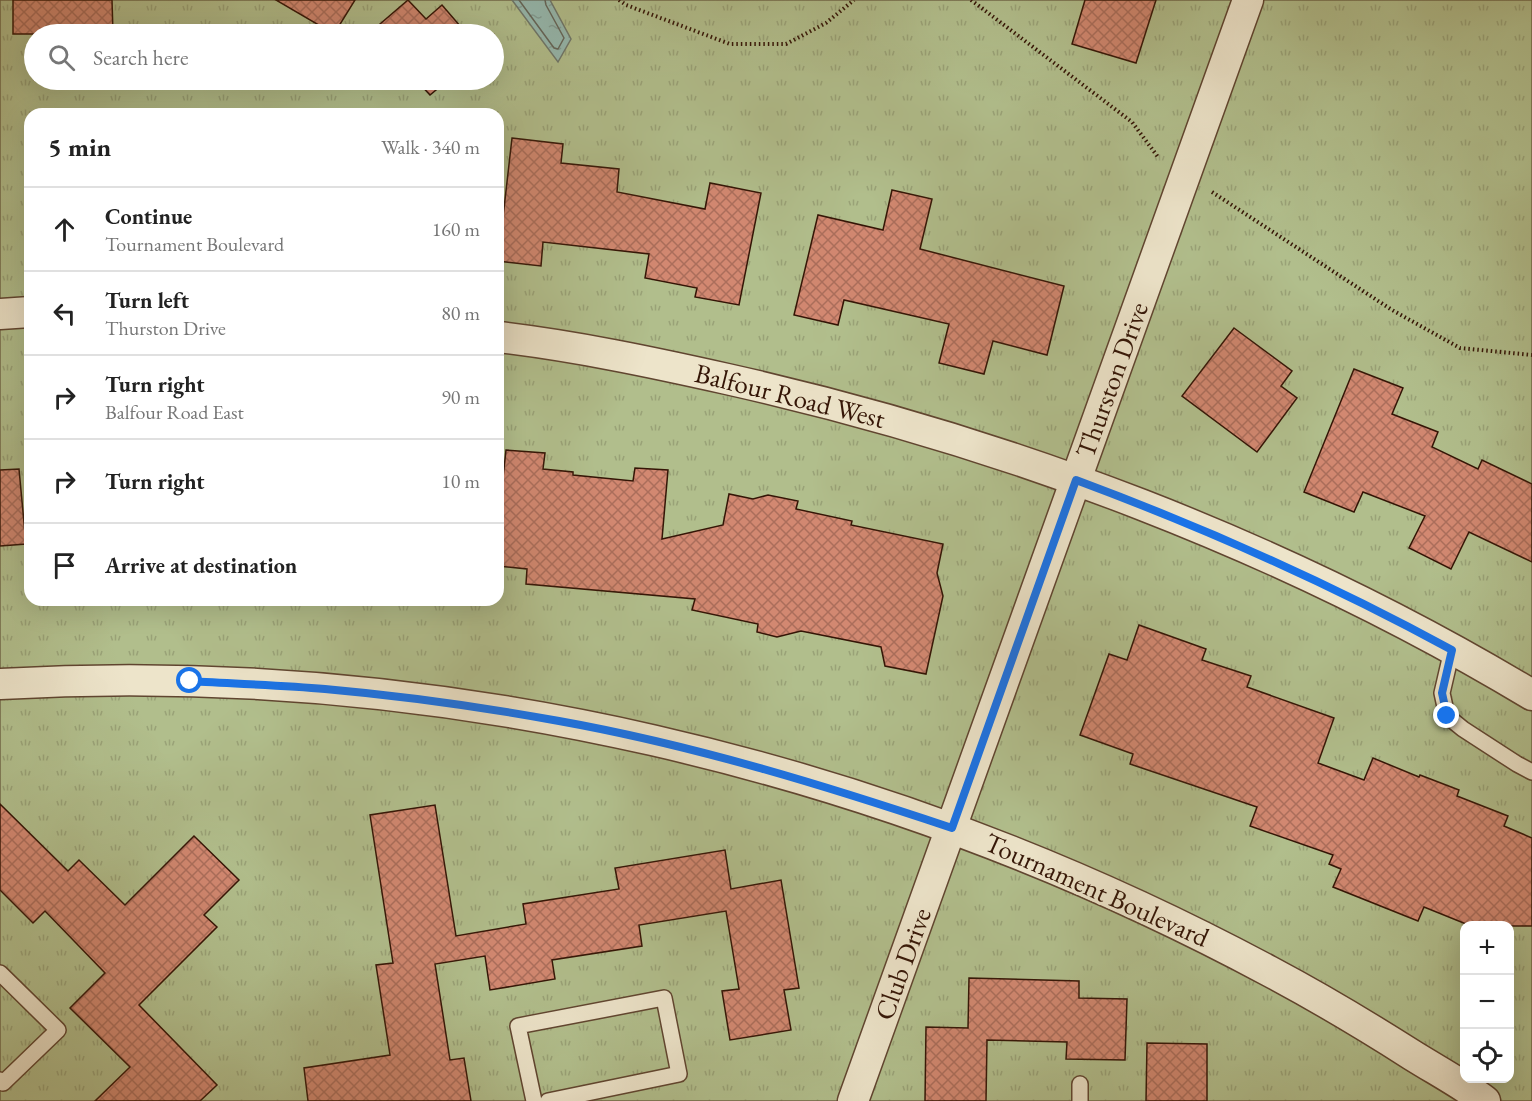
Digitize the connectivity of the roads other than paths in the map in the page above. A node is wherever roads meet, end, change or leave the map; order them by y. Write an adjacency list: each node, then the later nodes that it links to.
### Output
1 (1248, 0): 5 (street, Thurston Drive)
2 (24, 312): 3 (street)
3 (0, 314)
4 (504, 338): 5 (street, Balfour Road West)
5 (1076, 480): 6 (street, Balfour Road West); 10 (street, Thurston Drive)
6 (1452, 650): 8 (street, Balfour Road West); 9 (lane)
7 (0, 684): 10 (street, Tournament Boulevard)
8 (1532, 695)
9 (1532, 772)
10 (952, 828): 16 (street, Club Drive); 18 (street, Tournament Boulevard)
11 (0, 973): 12 (lane)
12 (0, 1080)
13 (1080, 1084): 17 (lane)
14 (534, 1101): 15 (lane)
15 (548, 1101)
16 (853, 1101)
17 (1080, 1101)
18 (1485, 1101)

